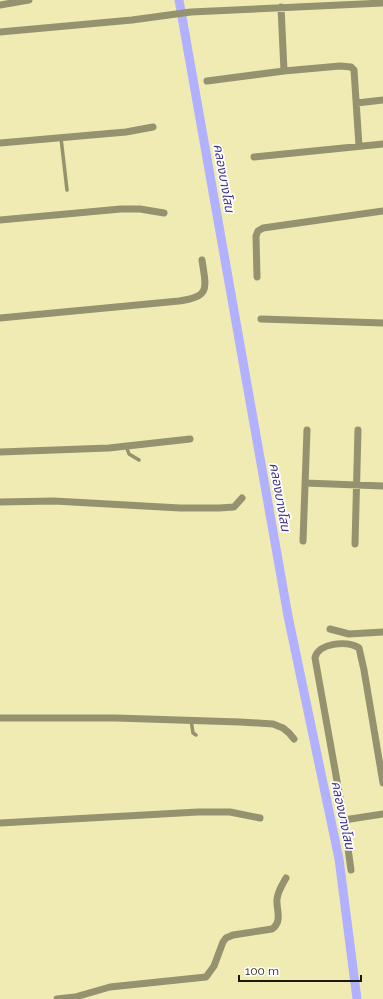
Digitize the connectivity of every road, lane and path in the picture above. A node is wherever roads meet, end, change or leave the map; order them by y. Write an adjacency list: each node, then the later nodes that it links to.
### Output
1 (29, 0): 4 (street)
2 (347, 2): 3 (street); 5 (street)
3 (383, 3)
4 (0, 5)
5 (281, 7): 6 (street); 7 (street)
6 (0, 32)
7 (284, 71): 8 (street); 10 (street)
8 (207, 81)
9 (383, 100): 10 (street)
10 (357, 103): 15 (street)
11 (154, 127): 12 (street)
12 (61, 138): 13 (street); 17 (lane)
13 (0, 143)
14 (383, 144): 15 (street)
15 (359, 146): 16 (street)
16 (254, 157)
17 (66, 190)
18 (383, 211): 22 (street)
19 (164, 213): 20 (street)
20 (0, 220)
21 (202, 260): 23 (street)
22 (257, 277)
23 (0, 318)
24 (261, 319): 25 (street)
25 (383, 323)
26 (307, 430): 32 (street)
27 (358, 430): 33 (street)
28 (190, 439): 29 (street)
29 (126, 446): 30 (street); 31 (lane)
30 (0, 452)
31 (139, 460)
32 (305, 483): 33 (street); 37 (street)
33 (356, 485): 34 (street); 38 (street)
34 (383, 486)
35 (242, 498): 36 (street)
36 (0, 502)
37 (303, 541)
38 (355, 544)
39 (330, 629): 40 (street)
40 (383, 632)
41 (0, 718): 42 (street)
42 (190, 720): 43 (lane); 44 (street)
43 (196, 735)
44 (294, 739)
45 (383, 783): 48 (street)
46 (383, 814): 48 (street)
47 (260, 818): 49 (street)
48 (344, 820): 50 (street)
49 (0, 823)
50 (351, 870)
51 (286, 878): 52 (street)
52 (57, 999)

